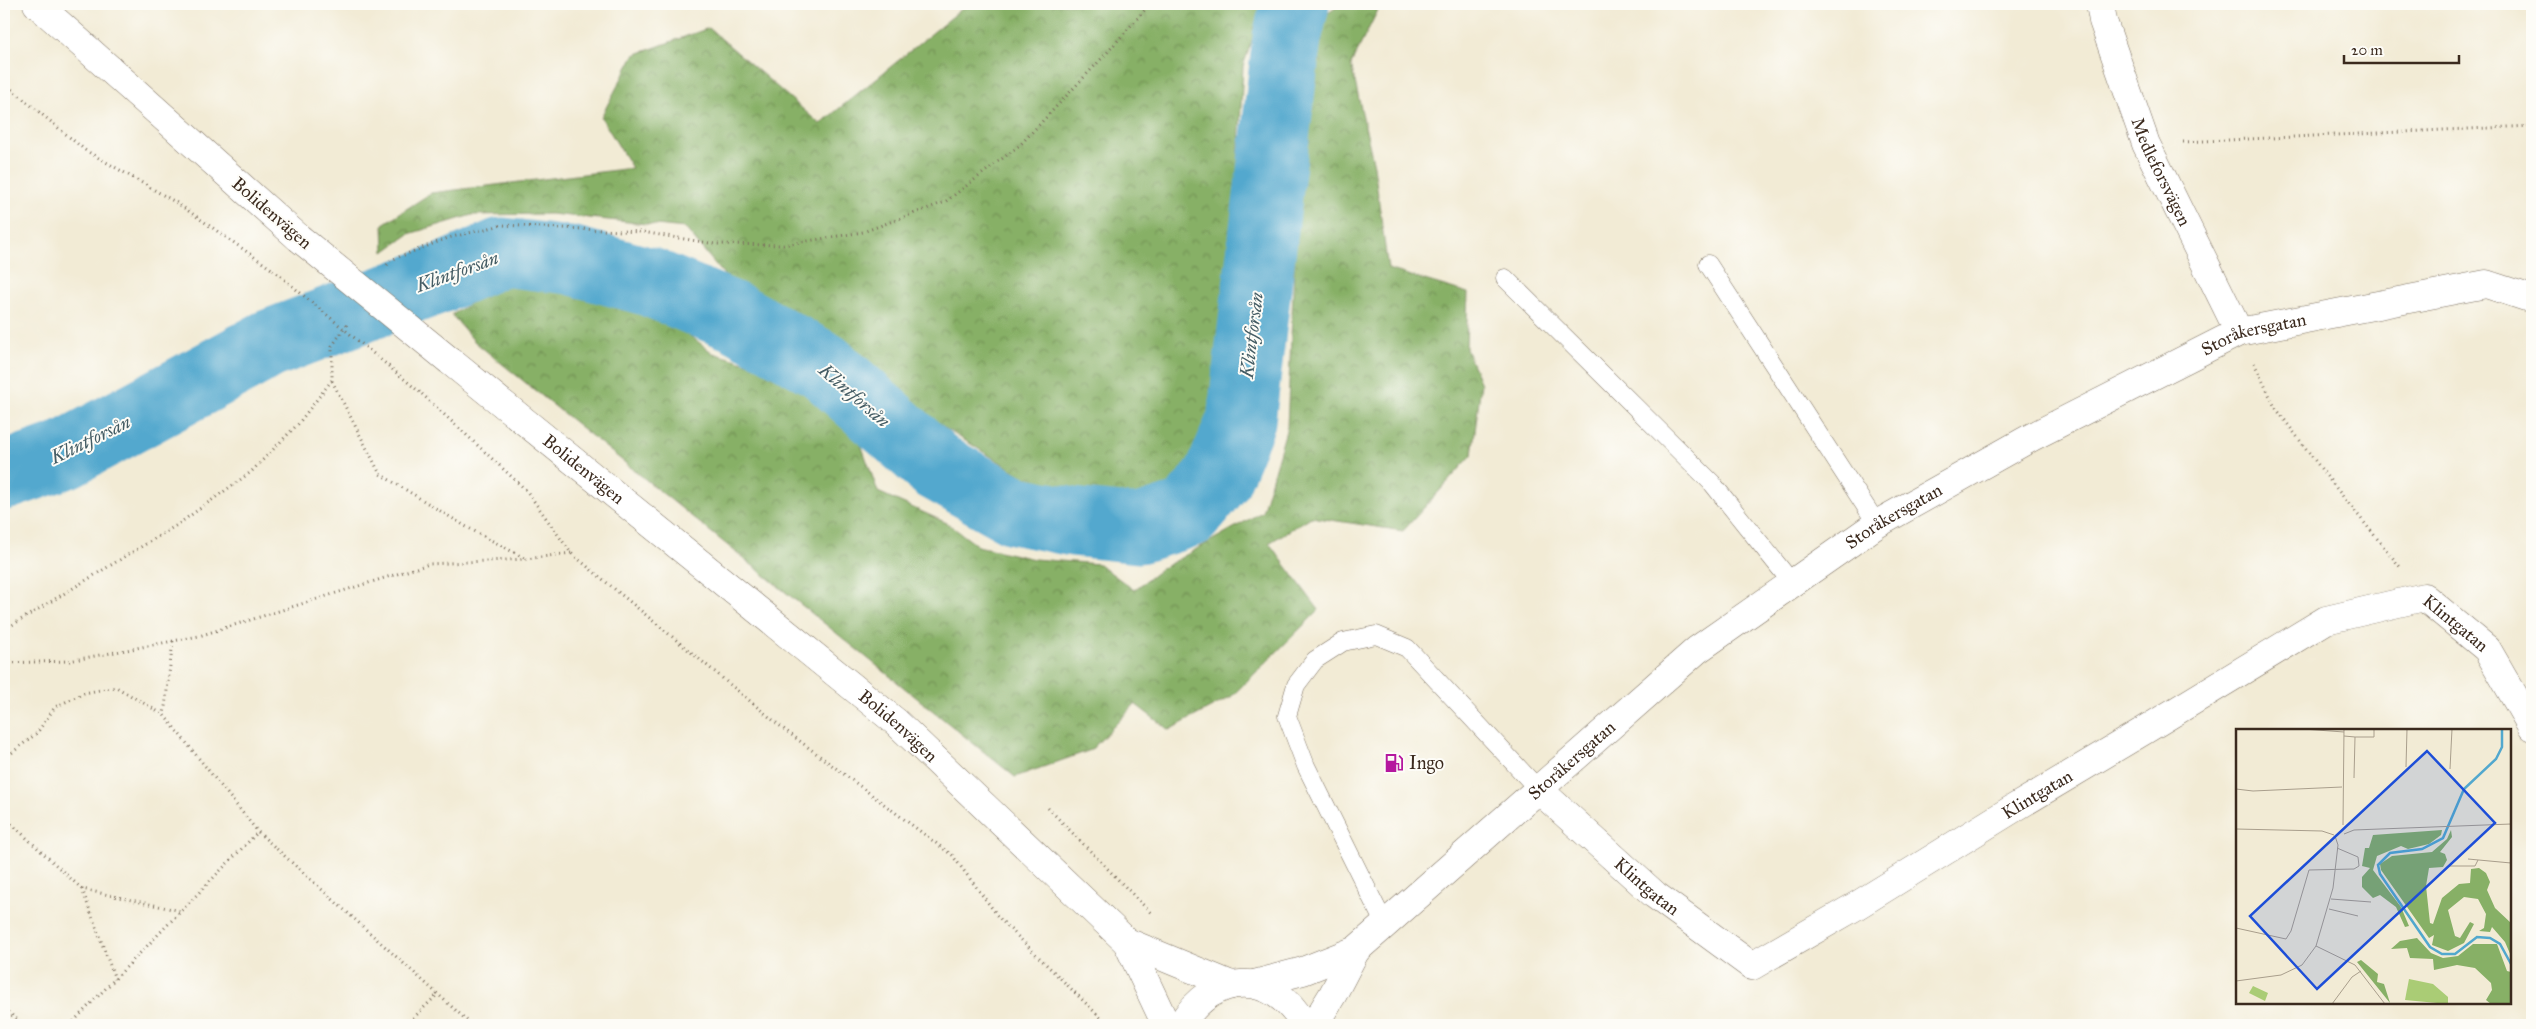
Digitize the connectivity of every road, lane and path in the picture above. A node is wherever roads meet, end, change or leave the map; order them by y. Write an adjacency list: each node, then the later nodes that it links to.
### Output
1 (36, 4): 32 (street, Bolidenvägen, bridge)
2 (1150, 4): 7 (path)
3 (2100, 4): 6 (street, Medleforsvägen)
4 (4, 83): 15 (path, bridge)
5 (2532, 126): 6 (path)
6 (2146, 144): 11 (street, Medleforsvägen)
7 (391, 260)
8 (1708, 264): 14 (lane)
9 (1505, 278): 17 (lane)
10 (2532, 298): 11 (street, Storåkersgatan)
11 (2239, 332): 14 (street, Storåkersgatan)
12 (332, 346): 13 (path)
13 (332, 380): 16 (path); 18 (path)
14 (1877, 524): 17 (street, Storåkersgatan)
15 (571, 553): 16 (path); 42 (path)
16 (526, 559): 19 (path)
17 (1792, 583): 24 (street, Storåkersgatan)
18 (4, 630)
19 (173, 641): 20 (path); 21 (path)
20 (4, 663)
21 (164, 715): 23 (path); 27 (path)
22 (2532, 727): 24 (street, Klintgatan)
23 (4, 759)
24 (1538, 789): 31 (street, Storåkersgatan); 31 (lane)
25 (1048, 808): 30 (path)
26 (4, 817): 28 (path)
27 (258, 832): 29 (path); 36 (path)
28 (82, 888): 29 (path); 34 (path)
29 (181, 911): 34 (path)
30 (1156, 919)
31 (1384, 925): 33 (street, Storåkersgatan)
32 (1127, 942): 35 (street, Bolidenvägen); 43 (street, Bolidenvägen)
33 (1356, 950): 35 (street, Storåkersgatan); 46 (street, Storåkersgatan)
34 (115, 979): 39 (path)
35 (1243, 984): 44 (street); 45 (street, Bolidenvägen)
36 (438, 994): 40 (path); 41 (path)
37 (4, 1009): 38 (path)
38 (24, 1025)
39 (70, 1025)
40 (406, 1025)
41 (472, 1025)
42 (1108, 1025)
43 (1166, 1025)
44 (1181, 1025)
45 (1304, 1025)
46 (1314, 1025)

